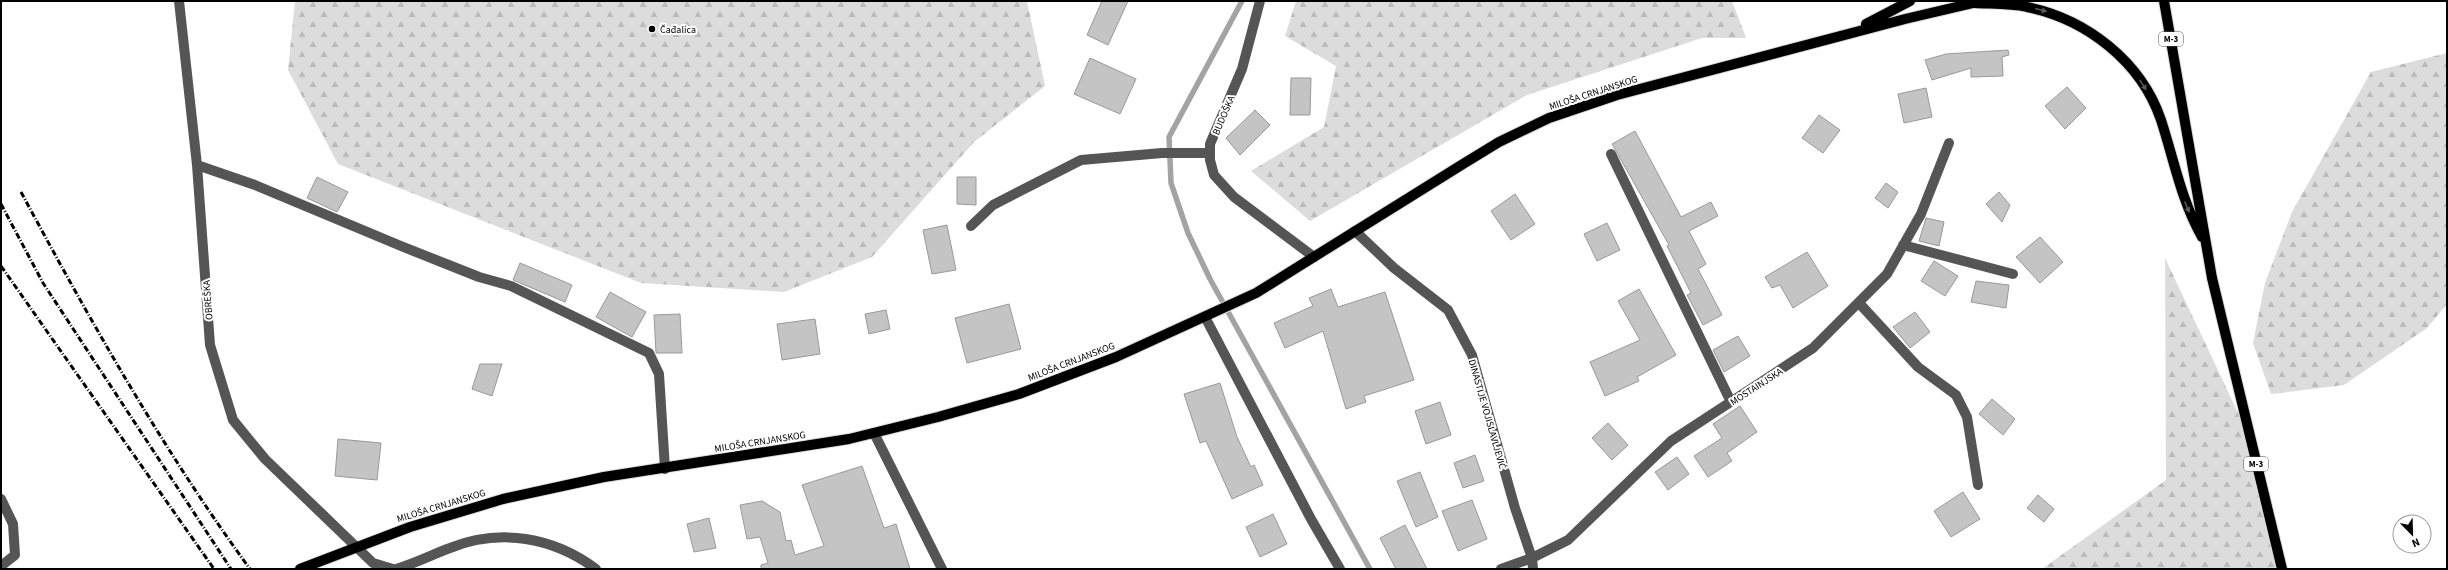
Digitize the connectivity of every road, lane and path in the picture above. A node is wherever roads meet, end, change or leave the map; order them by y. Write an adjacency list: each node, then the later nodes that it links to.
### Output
1 (179, 1): 10 (street, OBREŠKA)
2 (1260, 1): 8 (street, BUDOŠKA)
3 (1910, 1): 6 (main road)
4 (2164, 1): 13 (main road, M-3)
5 (1976, 2): 6 (main road, MILOŠA CRNJANSKOG); 13 (main road, MILOŠA CRNJANSKOG, one-way to 13)
6 (1821, 42): 12 (main road, MILOŠA CRNJANSKOG)
7 (1948, 143): 14 (street, MOSTAINJSKA)
8 (1210, 153): 11 (street); 15 (street, BUDOŠKA)
9 (1611, 154): 19 (street)
10 (197, 166): 21 (street); 24 (street, OBREŠKA)
11 (971, 226)
12 (1355, 231): 15 (main road, MILOŠA CRNJANSKOG); 25 (street, DINASTIJE VOJISLAVLJEVIĆ)
13 (2206, 244): 34 (main road, M-3)
14 (1903, 245): 16 (street); 17 (street, MOSTAINJSKA)
15 (1314, 257): 18 (main road, MILOŠA CRNJANSKOG)
16 (2013, 274)
17 (1858, 303): 19 (street, MOSTAINJSKA); 22 (street)
18 (1205, 317): 20 (main road, MILOŠA CRNJANSKOG); 31 (street)
19 (1731, 402): 25 (street, MOSTAINJSKA)
20 (874, 433): 21 (main road, MILOŠA CRNJANSKOG); 30 (street)
21 (665, 469): 24 (main road, MILOŠA CRNJANSKOG)
22 (1978, 485)
23 (1, 499): 26 (street)
24 (358, 546): 27 (main road, MILOŠA CRNJANSKOG); 28 (street)
25 (1532, 558): 32 (street, MOSTAINJSKA); 33 (street, DINASTIJE VOJISLAVLJEVIĆ)
26 (1, 566)
27 (300, 569)
28 (394, 569): 29 (street)
29 (596, 569)
30 (942, 569)
31 (1340, 569)
32 (1501, 569)
33 (1533, 569)
34 (2282, 569)

